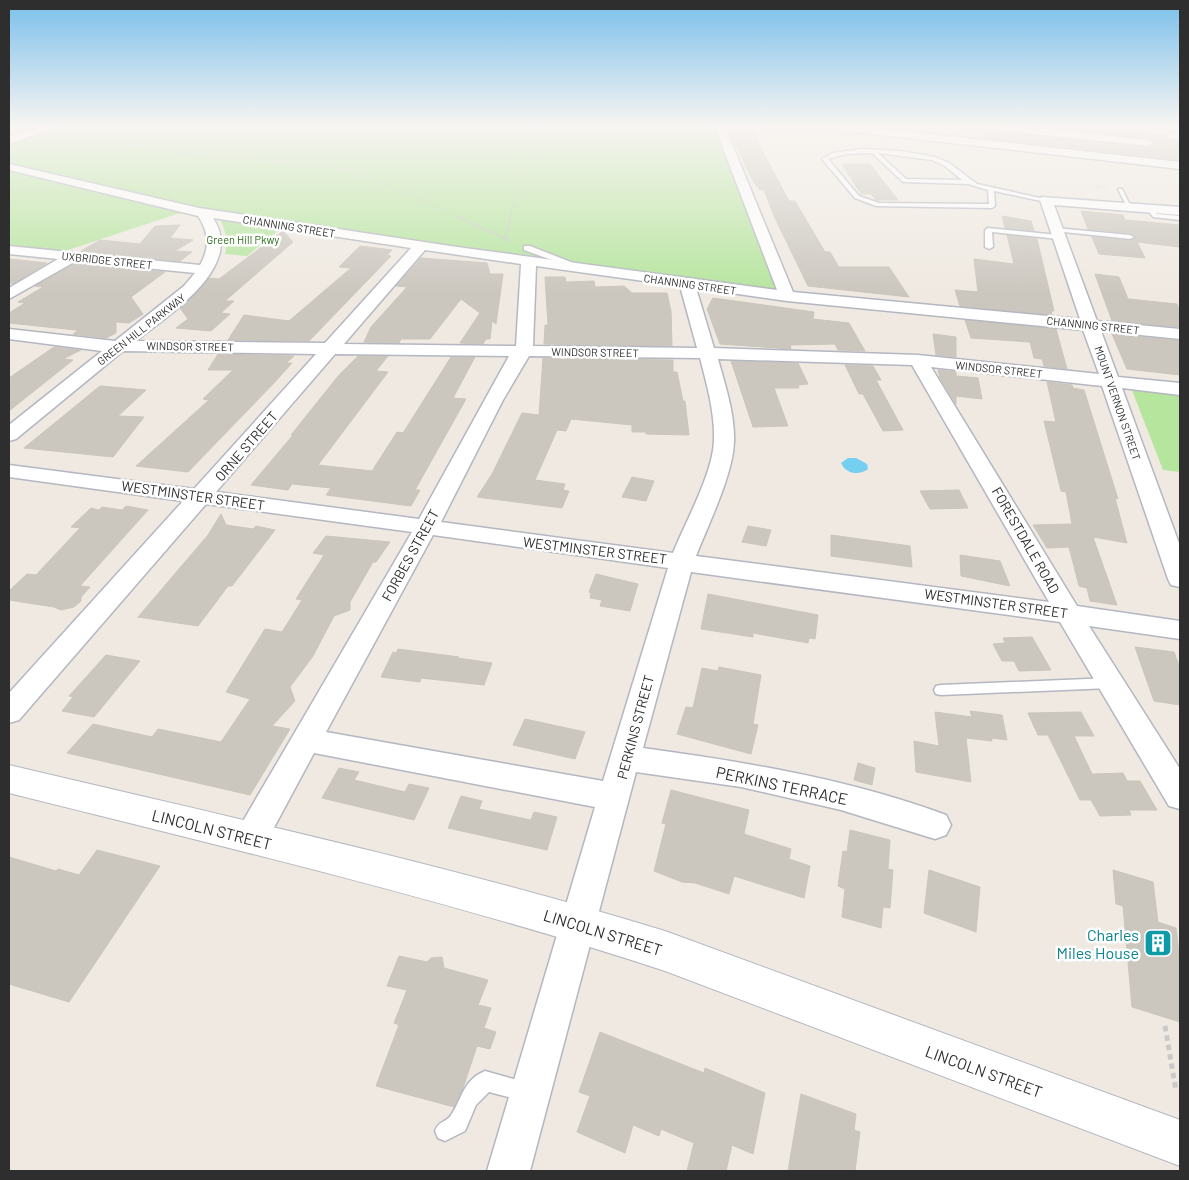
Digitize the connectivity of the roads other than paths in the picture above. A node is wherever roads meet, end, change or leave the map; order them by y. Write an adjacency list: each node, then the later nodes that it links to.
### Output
1 (74, 182): 11 (street)
2 (742, 182): 23 (street)
3 (844, 182): 5 (lane)
4 (967, 182): 5 (lane)
5 (991, 189): 7 (lane)
6 (1120, 190): 8 (lane)
7 (1046, 200): 8 (street); 13 (street, MOUNT VERNON STREET)
8 (1129, 206): 9 (street)
9 (1148, 208): 10 (street); 12 (lane)
10 (1180, 211)
11 (202, 212): 15 (street, CHANNING STREET); 20 (street, GREEN HILL PARKWAY)
12 (1180, 218)
13 (1057, 233): 14 (lane); 16 (lane); 24 (street, MOUNT VERNON STREET)
14 (1130, 237)
15 (422, 246): 18 (street, CHANNING STREET); 28 (street, ORNE STREET)
16 (989, 247)
17 (9, 250): 19 (street, UXBRIDGE STREET)
18 (528, 254): 21 (street, CHANNING STREET); 29 (street)
19 (72, 257): 20 (street, UXBRIDGE STREET); 22 (street)
20 (205, 270): 27 (street, GREEN HILL PARKWAY)
21 (687, 283): 23 (street, CHANNING STREET); 30 (street, PERKINS STREET)
22 (9, 294)
23 (787, 296): 24 (street, CHANNING STREET)
24 (1090, 324): 26 (street, CHANNING STREET); 32 (street, MOUNT VERNON STREET)
25 (9, 334): 27 (street, WINDSOR STREET)
26 (1180, 334)
27 (119, 346): 28 (street, WINDSOR STREET); 34 (street, GREEN HILL PARKWAY)
28 (330, 348): 29 (street, WINDSOR STREET); 36 (street, ORNE STREET)
29 (524, 351): 30 (street, WINDSOR STREET); 37 (street, FORBES STREET)
30 (706, 353): 31 (street, WINDSOR STREET); 38 (street, PERKINS STREET)
31 (918, 360): 32 (street, WINDSOR STREET); 40 (street, FORESTDALE ROAD)
32 (1109, 380): 33 (street, WINDSOR STREET); 39 (street, MOUNT VERNON STREET)
33 (1180, 389)
34 (9, 435)
35 (9, 470): 36 (street, WESTMINSTER STREET)
36 (202, 496): 37 (street, WESTMINSTER STREET); 44 (street, ORNE STREET)
37 (426, 526): 38 (street, WESTMINSTER STREET); 45 (street, FORBES STREET)
38 (682, 561): 40 (street, WESTMINSTER STREET); 46 (street, PERKINS STREET)
39 (1180, 579)
40 (1068, 613): 41 (street, WESTMINSTER STREET); 42 (street, FORESTDALE ROAD)
41 (1180, 630)
42 (1111, 683): 43 (lane); 48 (street, FORESTDALE ROAD)
43 (941, 690)
44 (9, 712)
45 (308, 740): 49 (street); 51 (street, FORBES STREET)
46 (627, 758): 49 (street, PERKINS STREET); 50 (street, PERKINS TERRACE)
47 (9, 779): 51 (main road, LINCOLN STREET)
48 (1180, 795)
49 (615, 796): 52 (street, PERKINS STREET)
50 (935, 825)
51 (251, 838): 52 (main road, LINCOLN STREET)
52 (578, 923): 53 (street, PERKINS STREET); 55 (main road, LINCOLN STREET)
53 (530, 1093): 54 (lane); 56 (street, PERKINS STREET)
54 (445, 1131)
55 (1180, 1143)
56 (508, 1171)

